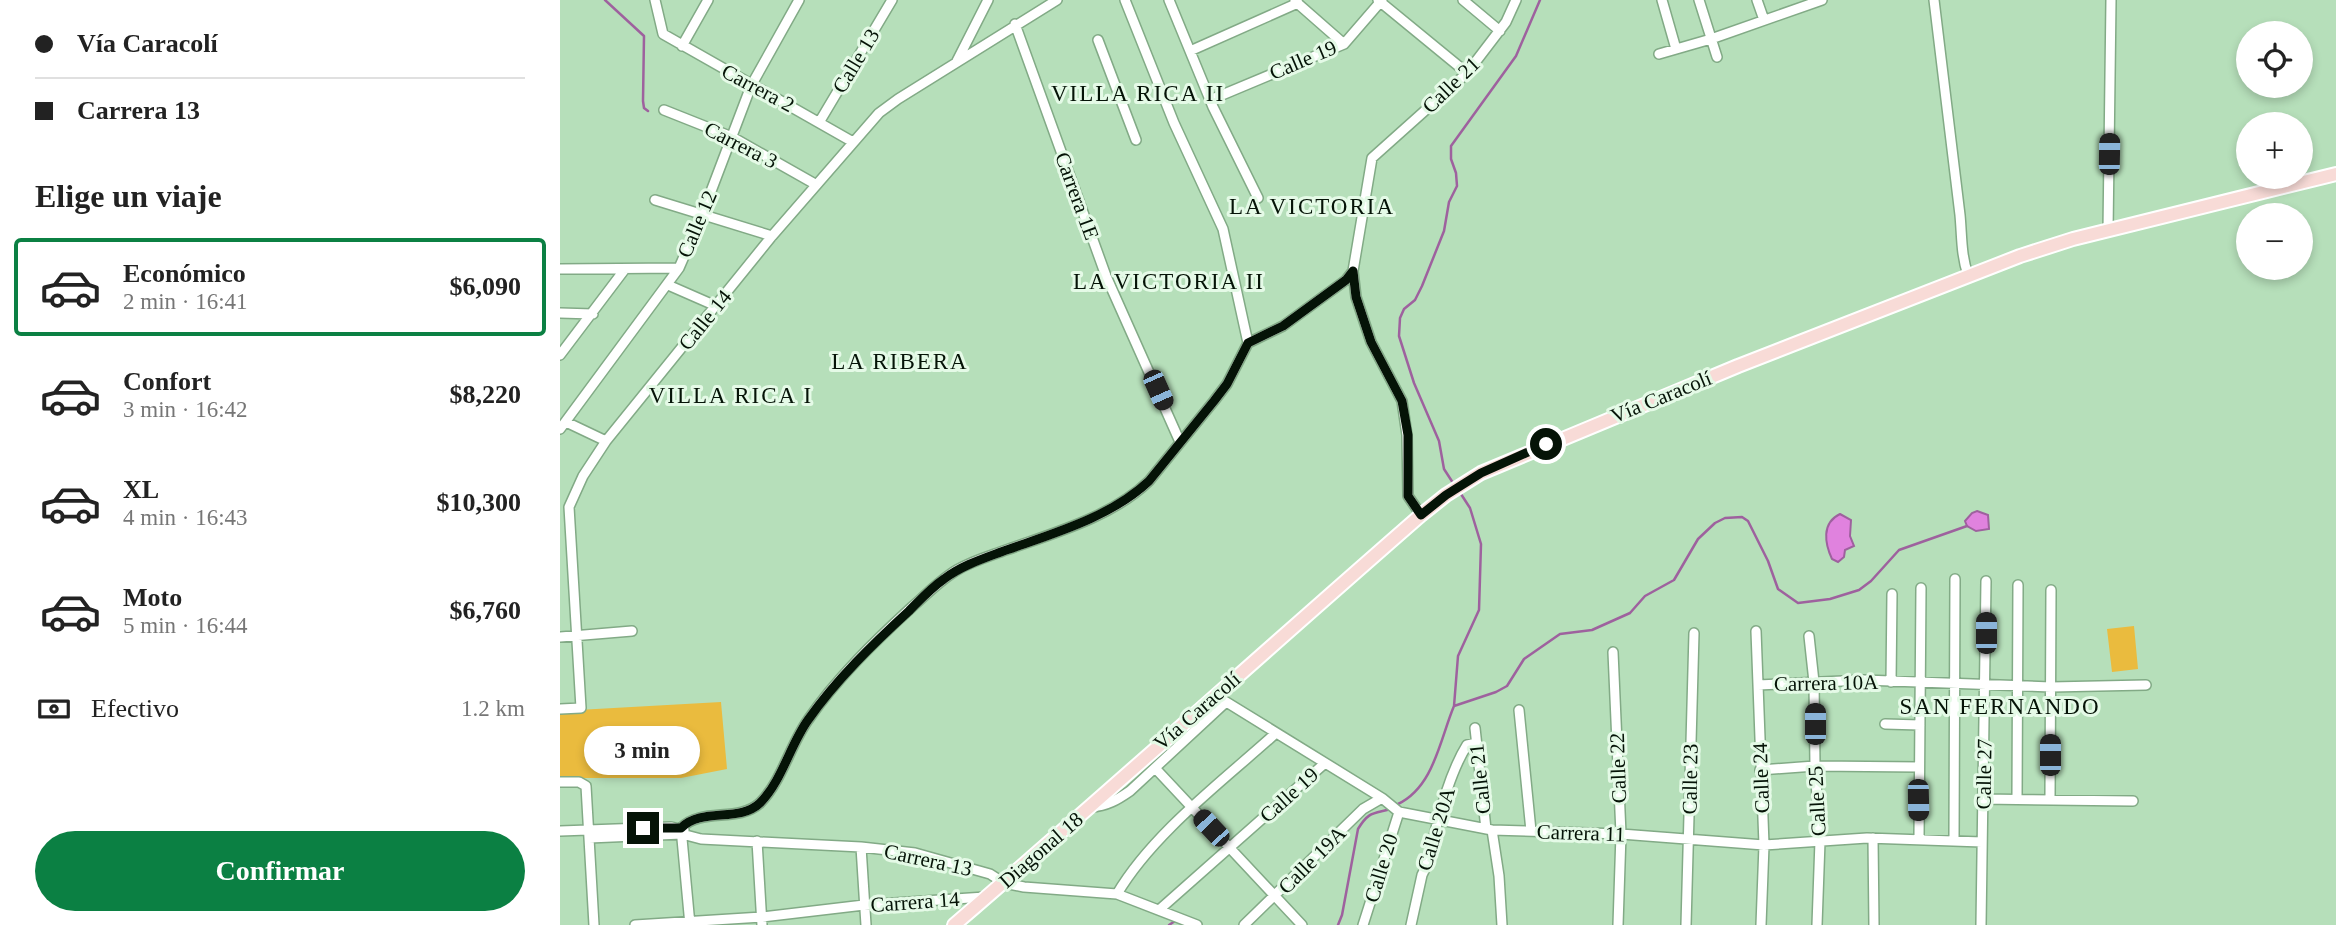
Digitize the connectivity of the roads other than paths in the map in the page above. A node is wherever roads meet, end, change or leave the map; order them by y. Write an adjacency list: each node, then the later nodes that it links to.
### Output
1 (655, 0): 26 (street, Carrera 2)
2 (708, 0): 26 (street)
3 (799, 0): 33 (street, Calle 12)
4 (892, 0): 36 (street, Calle 13)
5 (988, 0): 31 (street)
6 (1057, 0): 21 (street, Calle 14)
7 (1125, 0): 56 (street)
8 (1463, 0): 22 (street)
9 (1516, 0): 22 (street, Calle 21)
10 (1662, 0): 27 (street)
11 (1699, 0): 23 (street)
12 (1757, 0): 20 (street)
13 (1822, 0): 19 (street)
14 (1934, 0): 51 (street)
15 (2111, 0): 45 (street)
16 (1172, 1): 28 (street)
17 (1380, 1): 25 (street, Calle 19); 32 (street)
18 (1296, 2): 25 (street); 28 (street)
19 (1794, 5): 20 (street)
20 (1764, 20): 23 (street)
21 (1015, 24): 31 (street, Calle 14); 60 (street, Carrera 1E)
22 (1500, 31): 32 (street, Calle 21)
23 (1711, 39): 27 (street); 30 (street)
24 (1098, 40): 38 (street)
25 (1344, 44): 34 (street, Calle 19)
26 (682, 46): 33 (street, Carrera 2)
27 (1676, 49): 29 (street)
28 (1189, 51): 34 (street)
29 (1660, 54)
30 (1717, 57)
31 (957, 62): 39 (street, Calle 14)
32 (1467, 73): 50 (street, Calle 21)
33 (751, 86): 36 (street, Carrera 2); 37 (street, Calle 12)
34 (1210, 100): 42 (street)
35 (664, 110): 37 (street, Carrera 3)
36 (820, 121): 39 (street, Carrera 2)
37 (732, 137): 41 (street, Carrera 3); 44 (street, Calle 12)
38 (1136, 140)
39 (853, 142): 41 (street, Calle 14)
40 (2336, 174): 45 (main road, Vía Caracolí)
41 (815, 184): 46 (street, Calle 14)
42 (1258, 198)
43 (654, 200): 44 (street)
44 (702, 215): 46 (street); 47 (street, Calle 12)
45 (2108, 230): 51 (main road, Vía Caracolí)
46 (772, 236): 53 (street, Calle 14)
47 (679, 268): 49 (street); 52 (street, Calle 12)
48 (560, 269): 49 (street)
49 (625, 269): 55 (street)
50 (1353, 271): 56 (street); 62 (street)
51 (1968, 275): 62 (main road, Vía Caracolí)
52 (668, 285): 53 (street); 58 (street, Calle 12)
53 (716, 306): 59 (street, Calle 14)
54 (560, 313): 55 (street)
55 (593, 314): 57 (street)
56 (1248, 343): 60 (street)
57 (560, 355)
58 (562, 427): 59 (street)
59 (606, 441): 61 (street, Calle 14)
60 (1180, 442): 112 (street)
61 (569, 507): 63 (street); 73 (street, Calle 14)
62 (1421, 515): 86 (main road, Vía Caracolí)
63 (560, 516)
64 (1955, 579): 80 (street)
65 (1986, 581): 82 (street, Calle 27)
66 (2018, 585): 84 (street)
67 (1921, 588): 79 (street)
68 (2051, 590): 85 (street)
69 (1892, 594): 78 (street)
70 (632, 631): 73 (street)
71 (1756, 631): 81 (street, Calle 24)
72 (1694, 634): 117 (street, Calle 23)
73 (578, 635): 75 (street); 87 (street, Calle 14)
74 (1809, 636): 77 (street, Calle 25)
75 (560, 637)
76 (1613, 652): 114 (street, Calle 22)
77 (1814, 682): 78 (street, Carrera 10A); 81 (street, Carrera 10A); 95 (street, Calle 25)
78 (1891, 682): 79 (street, Carrera 10A)
79 (1921, 683): 80 (street, Carrera 10A); 90 (street)
80 (1955, 684): 82 (street, Carrera 10A); 118 (street)
81 (1758, 685): 98 (street, Calle 24)
82 (1986, 685): 84 (street, Carrera 10A); 101 (street, Calle 27)
83 (2146, 685): 85 (street, Carrera 10A)
84 (2018, 686): 85 (street, Carrera 10A); 102 (street)
85 (2051, 687): 103 (street)
86 (1221, 698): 92 (street, Carrera 11); 97 (street, Diagonal 18); 105 (main road, Vía Caracolí)
87 (560, 709)
88 (1519, 710): 111 (street)
89 (1885, 724): 90 (street)
90 (1920, 724): 96 (street)
91 (1475, 728): 93 (street, Calle 21)
92 (1276, 733): 94 (street, Carrera 11); 106 (street)
93 (1477, 743): 108 (street, Calle 20A); 109 (street, Calle 21)
94 (1324, 764): 100 (street, Carrera 11); 124 (street, Calle 19)
95 (1815, 766): 96 (street); 98 (street); 120 (street, Calle 25)
96 (1919, 767): 116 (street)
97 (1155, 768): 105 (street, Diagonal 18); 106 (street)
98 (1760, 770): 122 (street, Calle 24)
99 (560, 782): 113 (street)
100 (1382, 798): 107 (street, Carrera 11); 127 (street, Calle 19A)
101 (1983, 799): 102 (street); 121 (street, Calle 27)
102 (2017, 799): 103 (street)
103 (2050, 800): 104 (street)
104 (2133, 801)
105 (1089, 807): 125 (main road, Diagonal 18)
106 (1192, 808): 124 (street); 126 (street)
107 (1396, 809): 108 (street, Carrera 11); 140 (street, Calle 20)
108 (1438, 821): 109 (street, Carrera 11); 141 (street, Calle 20A)
109 (1489, 830): 111 (street, Carrera 11); 142 (street, Calle 21)
110 (560, 831): 113 (street, Carrera 13)
111 (1531, 831): 114 (street, Carrera 11)
112 (685, 833): 113 (street, Carrera 13); 119 (street, Carrera 13); 132 (street)
113 (589, 834): 133 (street)
114 (1621, 834): 117 (street, Carrera 11); 143 (street, Calle 22)
115 (1873, 838): 116 (street, Carrera 11); 120 (street, Carrera 11); 147 (street)
116 (1919, 839): 118 (street, Carrera 11)
117 (1689, 840): 122 (street, Carrera 11); 144 (street, Calle 23)
118 (1954, 840): 121 (street, Carrera 11)
119 (757, 841): 123 (street, Carrera 13); 131 (street)
120 (1820, 841): 122 (street, Carrera 11); 146 (street, Calle 25)
121 (1982, 842): 148 (street, Calle 27)
122 (1764, 845): 145 (street, Calle 24)
123 (861, 847): 125 (street, Carrera 13); 129 (street)
124 (1230, 849): 127 (street); 130 (street, Calle 19)
125 (1004, 883): 126 (street, Carrera 13); 128 (main road, Diagonal 18)
126 (1117, 894): 130 (street, Carrera 13)
127 (1276, 896): 138 (street, Calle 19A); 139 (street)
128 (986, 897): 129 (street, Carrera 14); 136 (main road, Diagonal 18)
129 (864, 905): 131 (street, Carrera 14); 135 (street)
130 (1159, 909): 137 (street, Carrera 13)
131 (762, 921): 132 (street, Carrera 14)
132 (690, 923): 134 (street, Carrera 14)
133 (594, 925)
134 (635, 925)
135 (866, 925)
136 (954, 925)
137 (1197, 925)
138 (1244, 925)
139 (1301, 925)
140 (1363, 925)
141 (1411, 925)
142 (1502, 925)
143 (1618, 925)
144 (1686, 925)
145 (1761, 925)
146 (1817, 925)
147 (1874, 925)
148 (1981, 925)

